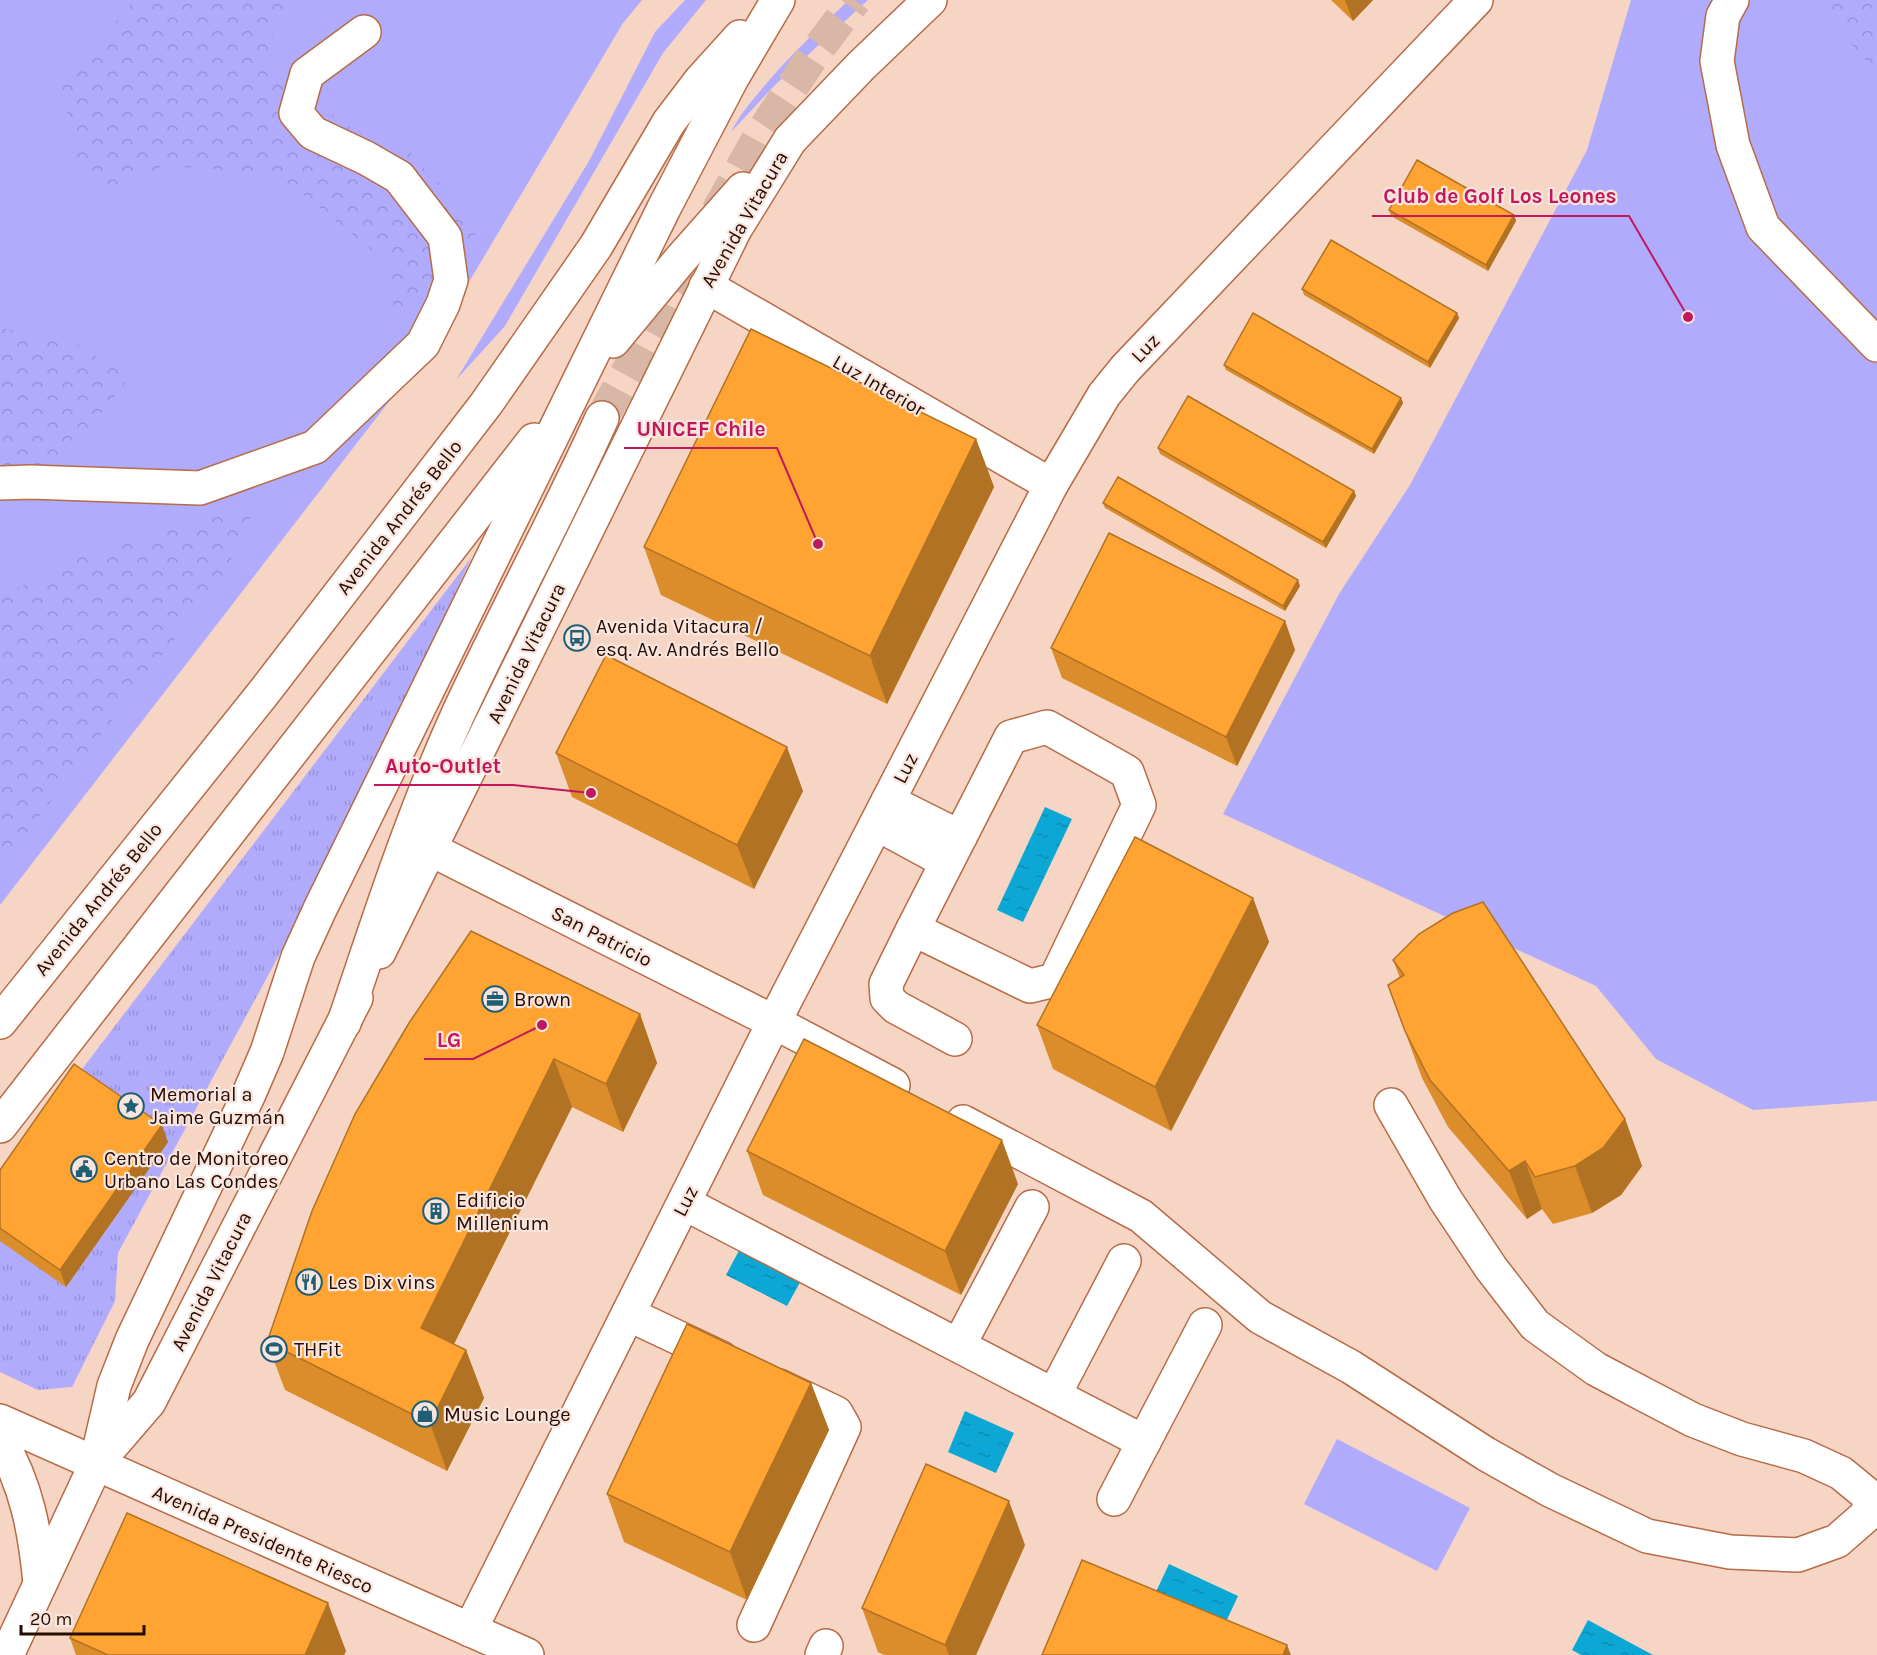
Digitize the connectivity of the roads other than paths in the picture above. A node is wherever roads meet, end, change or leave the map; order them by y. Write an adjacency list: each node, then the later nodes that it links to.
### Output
1 (778, 0): 9 (main road, Avenida Vitacura); 17 (main road, Avenida Andrés Bello)
2 (930, 0): 6 (main road, Avenida Vitacura)
3 (1476, 0): 12 (main road, Luz)
4 (1732, 0): 8 (main road)
5 (364, 33): 11 (main road)
6 (790, 140): 7 (main road, Avenida Vitacura); 9 (main road)
7 (706, 286): 12 (main road, Luz Interior); 14 (main road, Avenida Vitacura)
8 (1877, 345)
9 (576, 386): 22 (main road); 33 (main road, Avenida Vitacura)
10 (602, 418): 18 (main road)
11 (0, 483)
12 (1051, 485): 13 (main road, Luz)
13 (882, 813): 15 (main road); 19 (main road, Luz)
14 (430, 849): 18 (main road, Avenida Vitacura); 19 (main road, San Patricio)
15 (954, 850): 16 (main road); 16 (main road)
16 (913, 929): 20 (main road)
17 (0, 1022)
18 (344, 1023): 33 (main road, Avenida Vitacura)
19 (774, 1023): 23 (main road, Luz); 35 (main road, San Patricio)
20 (955, 1039)
21 (1391, 1105): 35 (main road)
22 (0, 1126)
23 (684, 1203): 26 (main road, Luz); 28 (main road)
24 (1032, 1207): 28 (main road)
25 (1124, 1261): 29 (main road)
26 (628, 1314): 37 (main road); 38 (main road, Luz)
27 (1205, 1325): 32 (main road)
28 (959, 1345): 29 (main road)
29 (1054, 1395): 32 (main road)
30 (0, 1421): 33 (main road, Avenida Presidente Riesco)
31 (0, 1440): 36 (main road)
32 (1144, 1442): 34 (main road)
33 (96, 1464): 36 (main road, Avenida Vitacura); 38 (main road, Avenida Presidente Riesco)
34 (1114, 1499)
35 (1873, 1515)
36 (40, 1585): 39 (main road, Avenida Vitacura)
37 (754, 1625)
38 (470, 1630): 40 (main road, Avenida Presidente Riesco)
39 (8, 1655)
40 (527, 1655)

